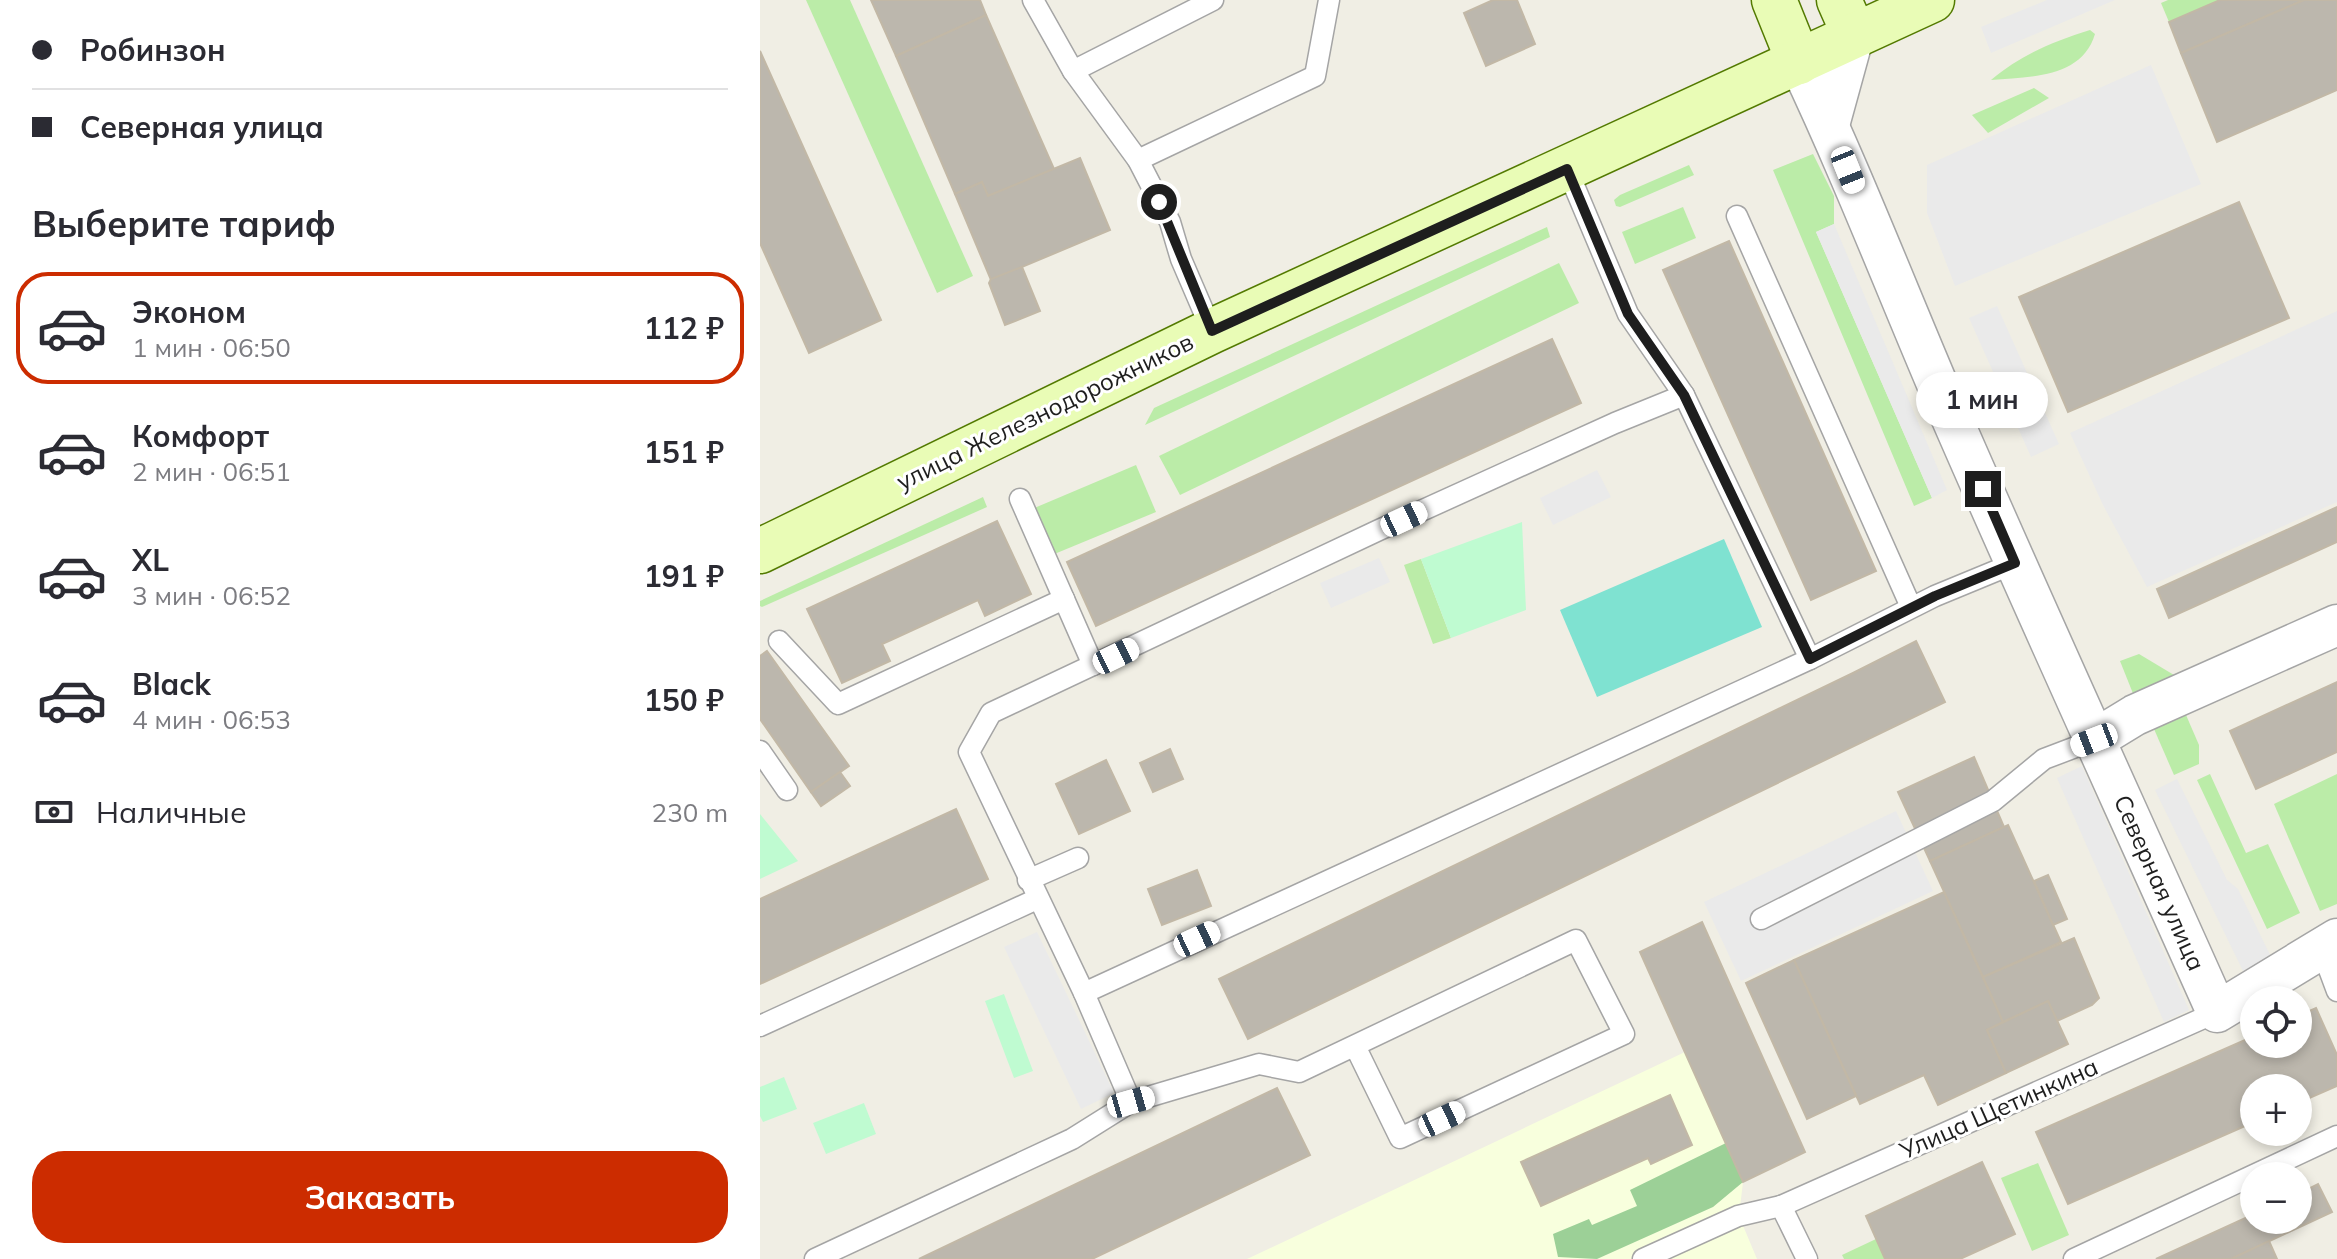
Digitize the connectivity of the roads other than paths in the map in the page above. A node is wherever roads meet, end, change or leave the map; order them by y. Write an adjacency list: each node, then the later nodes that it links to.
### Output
1 (1033, 0): 8 (lane)
2 (1212, 0): 8 (lane)
3 (1329, 0): 10 (lane)
4 (1774, 0): 7 (street)
5 (1932, 0): 6 (street, улица Железнодорожников)
6 (1847, 17): 7 (street, улица Железнодорожников); 9 (street)
7 (1799, 62): 9 (street, Северная улица); 11 (street, улица Железнодорожников)
8 (1073, 71): 10 (lane)
9 (1829, 125): 17 (street, Северная улица)
10 (1138, 160): 13 (lane)
11 (1567, 169): 13 (street, улица Железнодорожников); 14 (lane)
12 (1737, 216): 19 (lane)
13 (1212, 331): 16 (street, улица Железнодорожников)
14 (1684, 395): 22 (lane); 23 (lane)
15 (1020, 499): 18 (lane)
16 (760, 551)
17 (2015, 563): 19 (lane); 24 (street, Северная улица)
18 (1064, 599): 21 (lane); 23 (lane)
19 (1911, 607): 22 (lane)
20 (2337, 625): 24 (street)
21 (779, 641)
22 (1810, 659): 32 (lane)
23 (1093, 665): 28 (lane)
24 (2094, 740): 29 (lane); 33 (street, Северная улица)
25 (760, 751): 26 (lane)
26 (787, 790)
27 (1078, 858): 28 (lane)
28 (1032, 890): 32 (lane); 34 (lane)
29 (1761, 919)
30 (2329, 943): 31 (lane); 33 (street)
31 (2337, 991)
32 (1084, 993): 36 (lane)
33 (2217, 1012): 38 (lane, Улица Щетинкина)
34 (760, 1026)
35 (1355, 1046): 35 (lane); 36 (lane)
36 (1131, 1102): 39 (lane)
37 (2337, 1136): 42 (lane)
38 (1781, 1206): 40 (lane, Улица Щетинкина); 41 (lane)
39 (815, 1259)
40 (1643, 1259)
41 (1807, 1259)
42 (2074, 1259)

